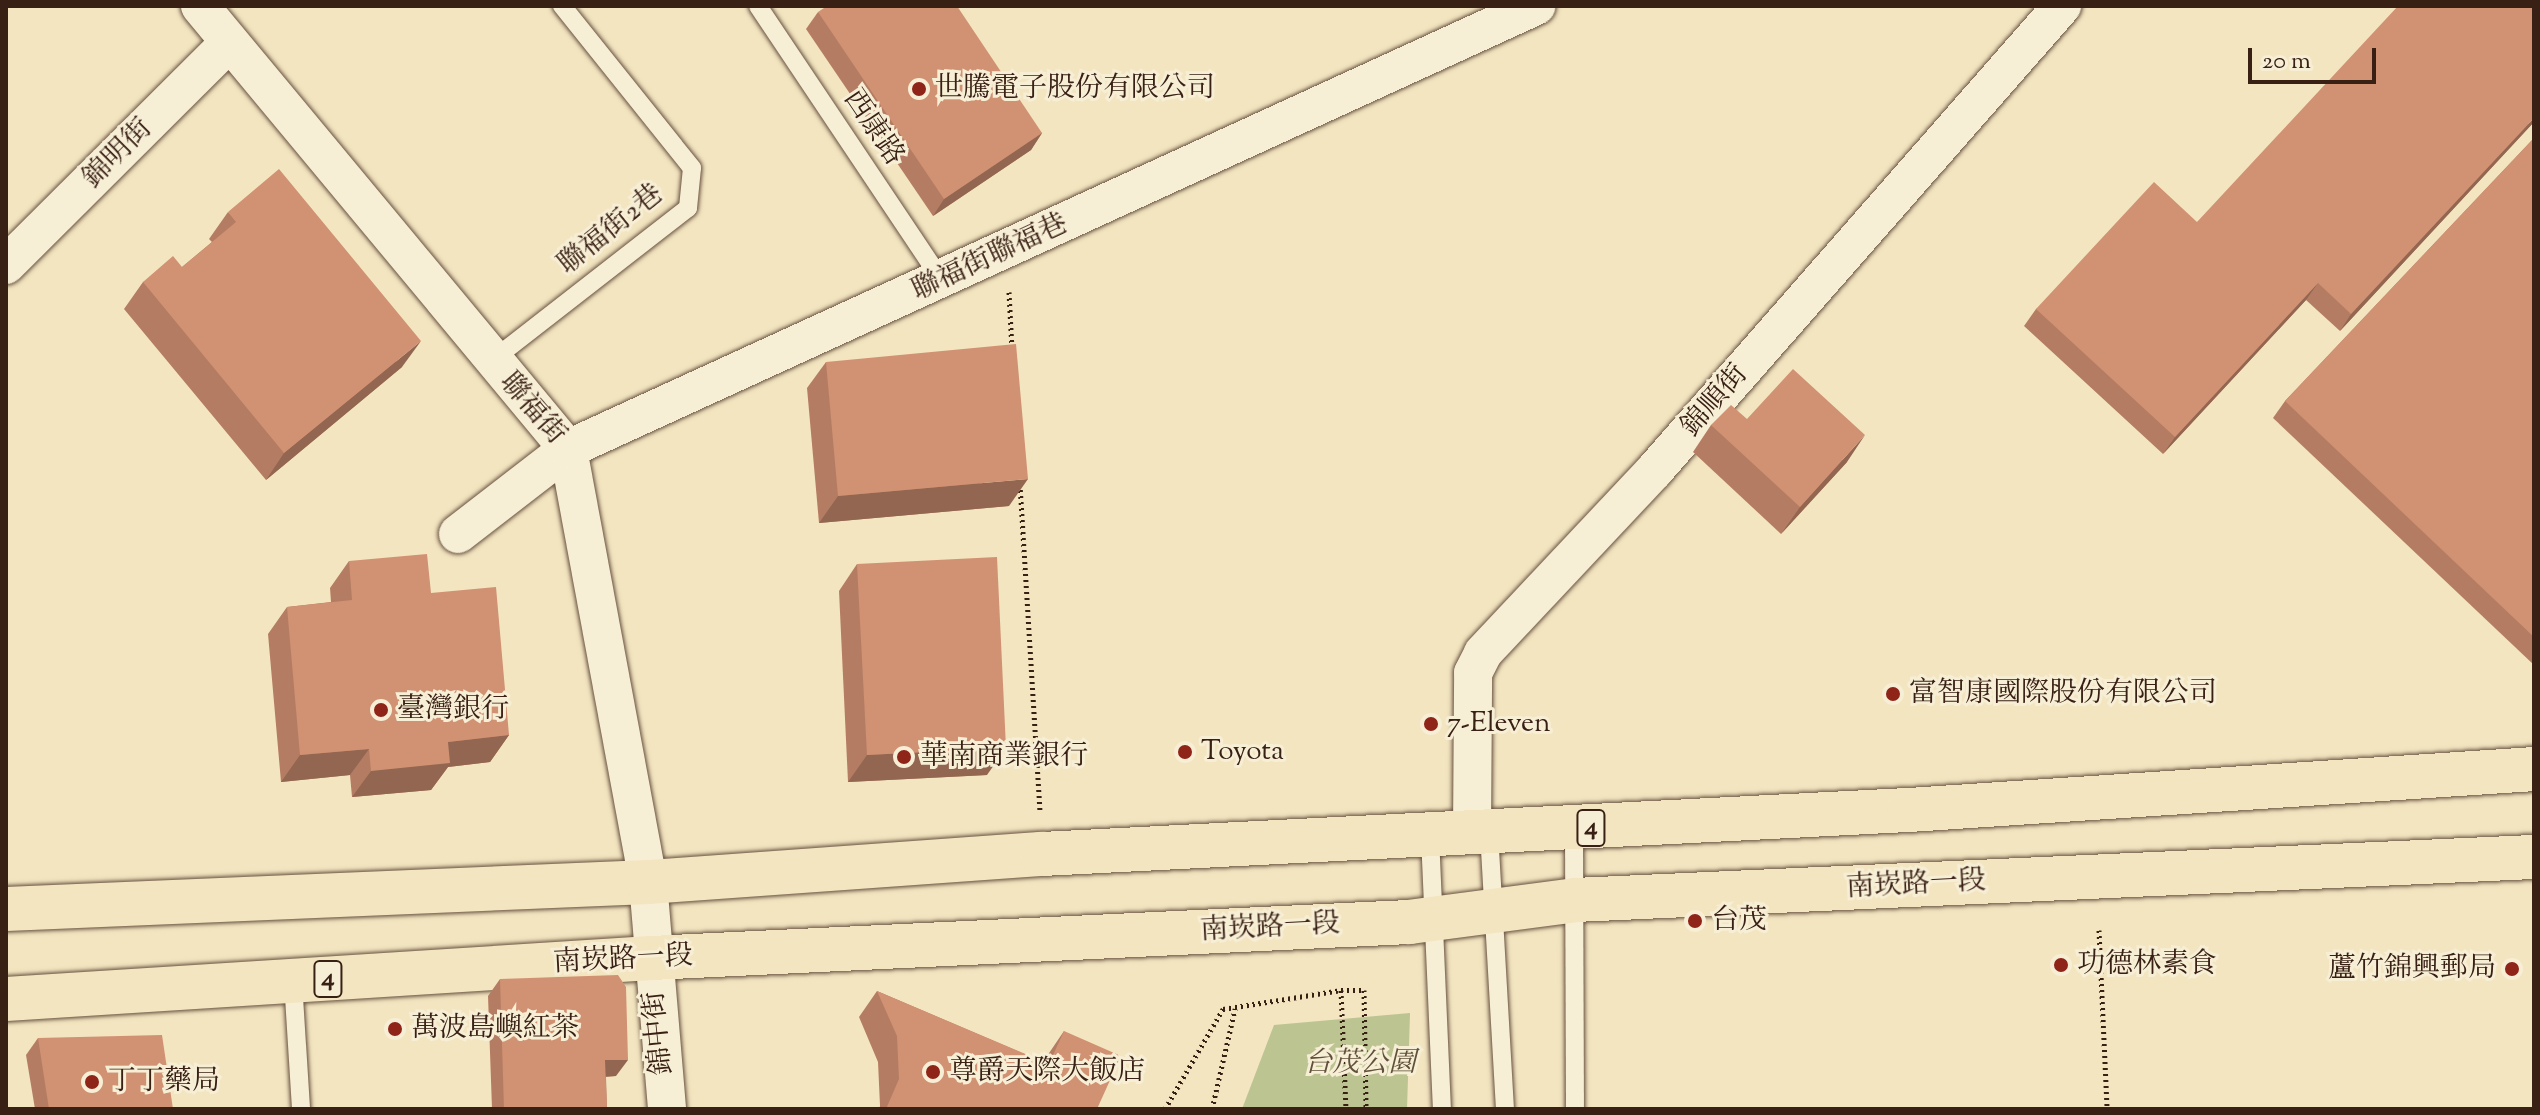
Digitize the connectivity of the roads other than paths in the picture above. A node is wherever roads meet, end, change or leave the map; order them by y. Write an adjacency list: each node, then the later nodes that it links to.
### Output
1 (200, 6): 6 (street, 聯福街)
2 (562, 6): 9 (lane, 聯福街2巷)
3 (758, 6): 8 (lane, 西康路)
4 (1536, 6): 8 (street, 聯福街聯福巷)
5 (2062, 6): 14 (street, 錦順街)
6 (229, 43): 7 (street, 錦明街); 9 (street, 聯福街)
7 (6, 265)
8 (942, 281): 10 (street, 聯福街聯福巷)
9 (490, 362): 10 (street, 聯福街)
10 (568, 449): 11 (street, 聯福街聯福巷); 16 (street, 聯福街)
11 (458, 534)
12 (2534, 769): 13 (main road, 4)
13 (1574, 829): 14 (main road, 4); 17 (lane)
14 (1464, 834): 16 (main road, 4); 19 (lane); 26 (lane)
15 (2534, 857): 17 (main road, 南崁路一段 / 4)
16 (648, 882): 18 (main road, 4); 20 (street, 聯福街)
17 (1575, 900): 19 (main road, 南崁路一段 / 4); 27 (lane)
18 (6, 909)
19 (1434, 919): 20 (main road, 南崁路一段 / 4); 25 (lane)
20 (651, 958): 21 (main road, 南崁路一段 / 4); 24 (street, 錦中街)
21 (293, 981): 22 (main road, 南崁路一段 / 4); 23 (lane)
22 (6, 999)
23 (301, 1109)
24 (667, 1109)
25 (1442, 1109)
26 (1505, 1109)
27 (1575, 1109)

